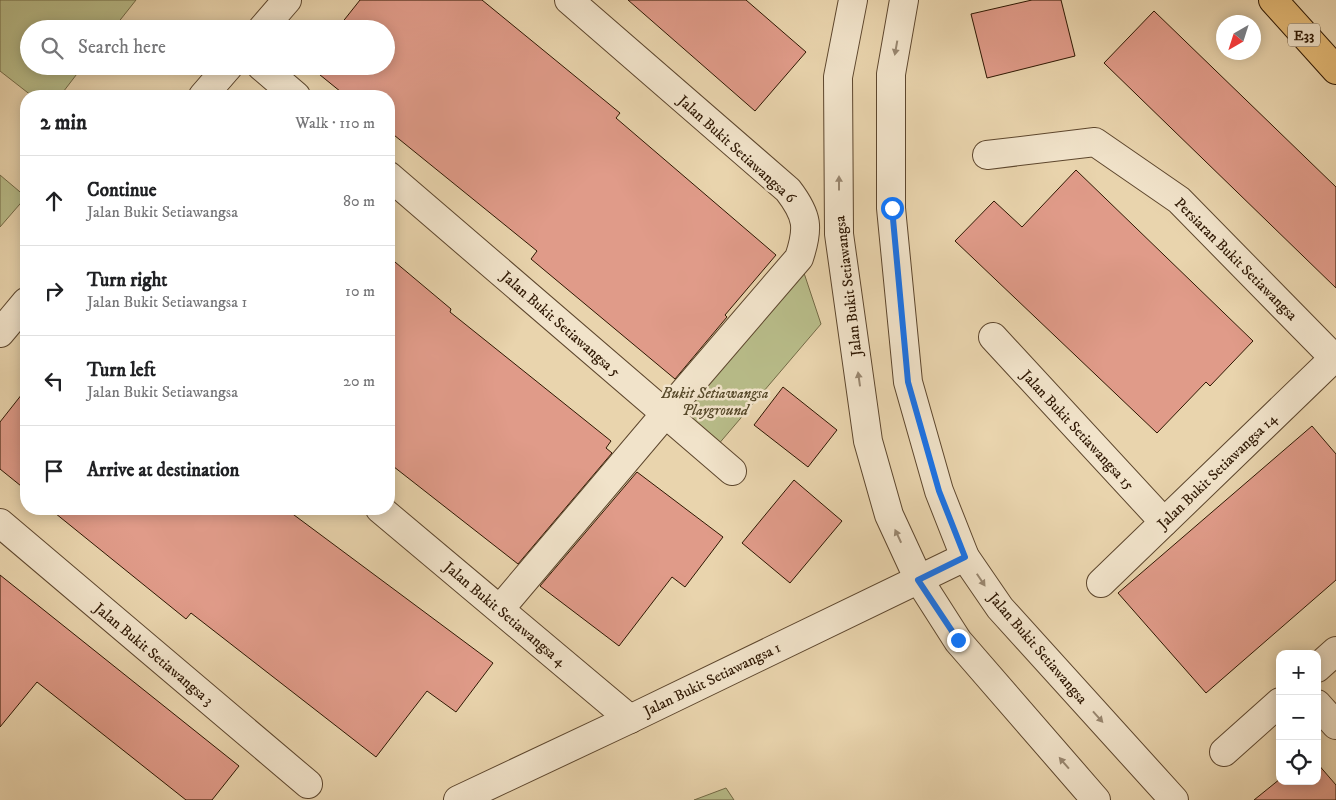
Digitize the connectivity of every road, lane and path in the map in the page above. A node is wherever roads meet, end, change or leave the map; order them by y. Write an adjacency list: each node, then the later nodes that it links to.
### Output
1 (287, 0): 6 (street)
2 (569, 0): 18 (street, Jalan Bukit Setiawangsa 6)
3 (853, 0): 24 (street, Jalan Bukit Setiawangsa, one-way to 3)
4 (904, 0): 23 (street, Jalan Bukit Setiawangsa, one-way to 23)
5 (1273, 0): 7 (highway, E33)
6 (270, 20)
7 (1336, 70)
8 (221, 75): 10 (street)
9 (272, 75): 11 (street)
10 (208, 90)
11 (289, 90)
12 (987, 155): 17 (street, Persiaran Bukit Setiawangsa)
13 (395, 181): 18 (street, Jalan Bukit Setiawangsa 5)
14 (20, 309): 15 (street)
15 (0, 333)
16 (993, 337): 21 (street, Jalan Bukit Setiawangsa 15)
17 (1335, 359): 21 (street, Jalan Bukit Setiawangsa 14)
18 (665, 414): 19 (street, Jalan Bukit Setiawangsa 5); 26 (street, Jalan Bukit Setiawangsa 6)
19 (732, 471)
20 (387, 515): 26 (street, Jalan Bukit Setiawangsa 4)
21 (1164, 522): 25 (street, Jalan Bukit Setiawangsa 14)
22 (0, 523): 34 (street, Jalan Bukit Setiawangsa 3)
23 (965, 557): 24 (street, Jalan Bukit Setiawangsa 1); 37 (street, Jalan Bukit Setiawangsa, one-way to 37)
24 (918, 580): 31 (street, Jalan Bukit Setiawangsa 1); 36 (street, Jalan Bukit Setiawangsa, one-way to 24)
25 (1101, 583)
26 (500, 609): 31 (street, Jalan Bukit Setiawangsa 4)
27 (1336, 651): 28 (street)
28 (1321, 664)
29 (1276, 706): 33 (street)
30 (1321, 708): 32 (street)
31 (630, 719): 35 (street, Jalan Bukit Setiawangsa 1)
32 (1336, 725)
33 (1224, 752)
34 (308, 784)
35 (458, 800)
36 (1096, 800)
37 (1174, 800)

